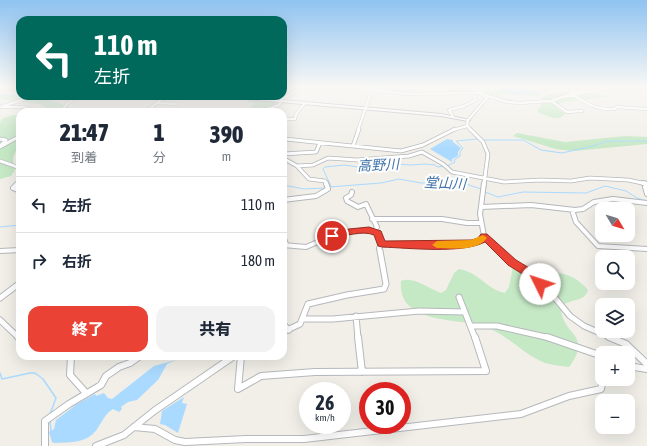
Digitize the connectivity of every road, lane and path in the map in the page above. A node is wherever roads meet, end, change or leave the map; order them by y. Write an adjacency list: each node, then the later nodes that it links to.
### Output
1 (301, 108): 12 (street)
2 (365, 108): 11 (street); 20 (street)
3 (455, 108): 11 (street)
4 (479, 108): 13 (street)
5 (561, 108): 10 (street)
6 (594, 108): 7 (street)
7 (616, 108)
8 (629, 108): 9 (street)
9 (647, 109)
10 (582, 111)
11 (453, 117): 13 (street)
12 (287, 119)
13 (468, 120): 14 (street)
14 (467, 126): 20 (street); 26 (street)
15 (16, 138): 19 (street)
16 (0, 139): 19 (street)
17 (287, 139): 18 (street)
18 (320, 143): 20 (street); 21 (street)
19 (0, 146)
20 (353, 146)
21 (287, 154)
22 (287, 160): 24 (street)
23 (0, 161): 25 (street)
24 (297, 166): 26 (street); 30 (street)
25 (16, 167)
26 (485, 177): 27 (street); 32 (street)
27 (647, 185): 29 (street)
28 (352, 192): 34 (street)
29 (647, 194)
30 (287, 200)
31 (647, 203): 33 (street)
32 (481, 207): 33 (street); 35 (street)
33 (572, 210): 40 (street)
34 (372, 219): 35 (street); 36 (street)
35 (481, 223): 37 (street)
36 (375, 231): 38 (street); 39 (street)
37 (484, 236): 38 (street); 58 (street)
38 (382, 244): 48 (street)
39 (287, 245)
40 (647, 249)
41 (16, 250): 42 (street)
42 (0, 251)
43 (16, 286): 45 (street)
44 (459, 297): 46 (street)
45 (0, 298)
46 (465, 312): 47 (street); 50 (street)
47 (356, 316): 48 (street); 61 (street)
48 (304, 319): 51 (street)
49 (0, 320): 52 (street)
50 (471, 326): 53 (street); 61 (street)
51 (287, 331)
52 (16, 334)
53 (595, 354)
54 (72, 360): 63 (street)
55 (134, 360): 63 (street)
56 (228, 360): 64 (street)
57 (241, 360): 61 (street)
58 (647, 364)
59 (635, 367): 60 (street)
60 (647, 369)
61 (362, 372)
62 (602, 386): 64 (street)
63 (86, 393): 65 (street)
64 (134, 428): 66 (street)
65 (45, 446)
66 (96, 446)

